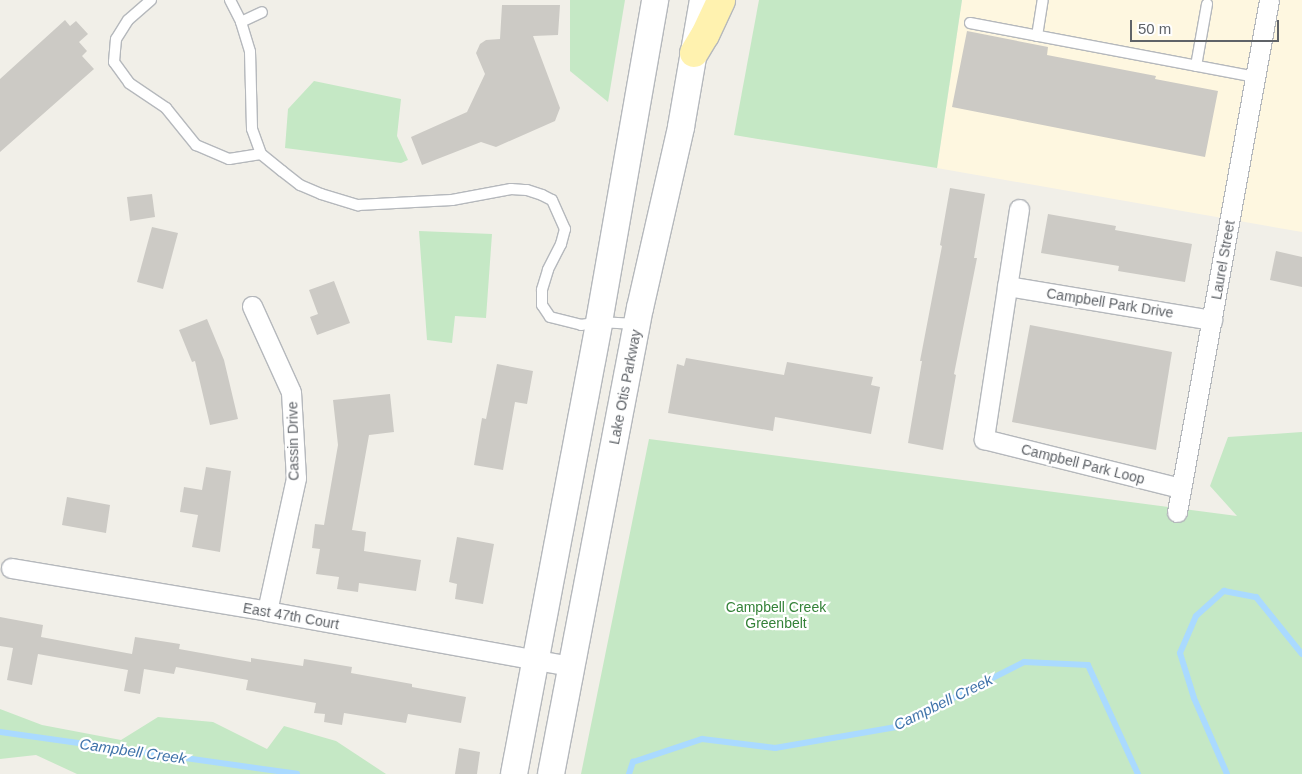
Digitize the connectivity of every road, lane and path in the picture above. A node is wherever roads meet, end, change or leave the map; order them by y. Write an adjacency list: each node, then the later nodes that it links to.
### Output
1 (151, 0): 16 (lane)
2 (230, 0): 10 (lane)
3 (655, 0): 21 (main road)
4 (703, 0): 13 (main road, Lake Otis Parkway)
5 (721, 0): 13 (main road)
6 (1043, 0): 12 (lane)
7 (1271, 2): 15 (street, Laurel Street)
8 (1207, 4): 14 (lane)
9 (262, 12): 10 (lane)
10 (241, 22): 16 (lane)
11 (970, 23): 12 (lane)
12 (1037, 36): 14 (lane)
13 (694, 53): 22 (main road, Lake Otis Parkway)
14 (1196, 66): 15 (lane)
15 (1256, 77): 20 (street, Laurel Street)
16 (261, 154): 21 (lane)
17 (1019, 209): 18 (street)
18 (1007, 286): 20 (street, Campbell Park Drive); 23 (street, Campbell Park Loop)
19 (252, 306): 26 (street, Cassin Drive)
20 (1212, 320): 23 (street, Laurel Street)
21 (599, 322): 22 (lane); 27 (main road)
22 (637, 324): 28 (main road, Lake Otis Parkway)
23 (1182, 488): 24 (street, Laurel Street)
24 (1177, 512)
25 (10, 568): 26 (street, East 47th Court)
26 (267, 611): 27 (street, East 47th Court)
27 (535, 659): 28 (street, East 47th Court); 29 (main road)
28 (571, 666): 30 (main road, Lake Otis Parkway)
29 (514, 774)
30 (551, 774)

